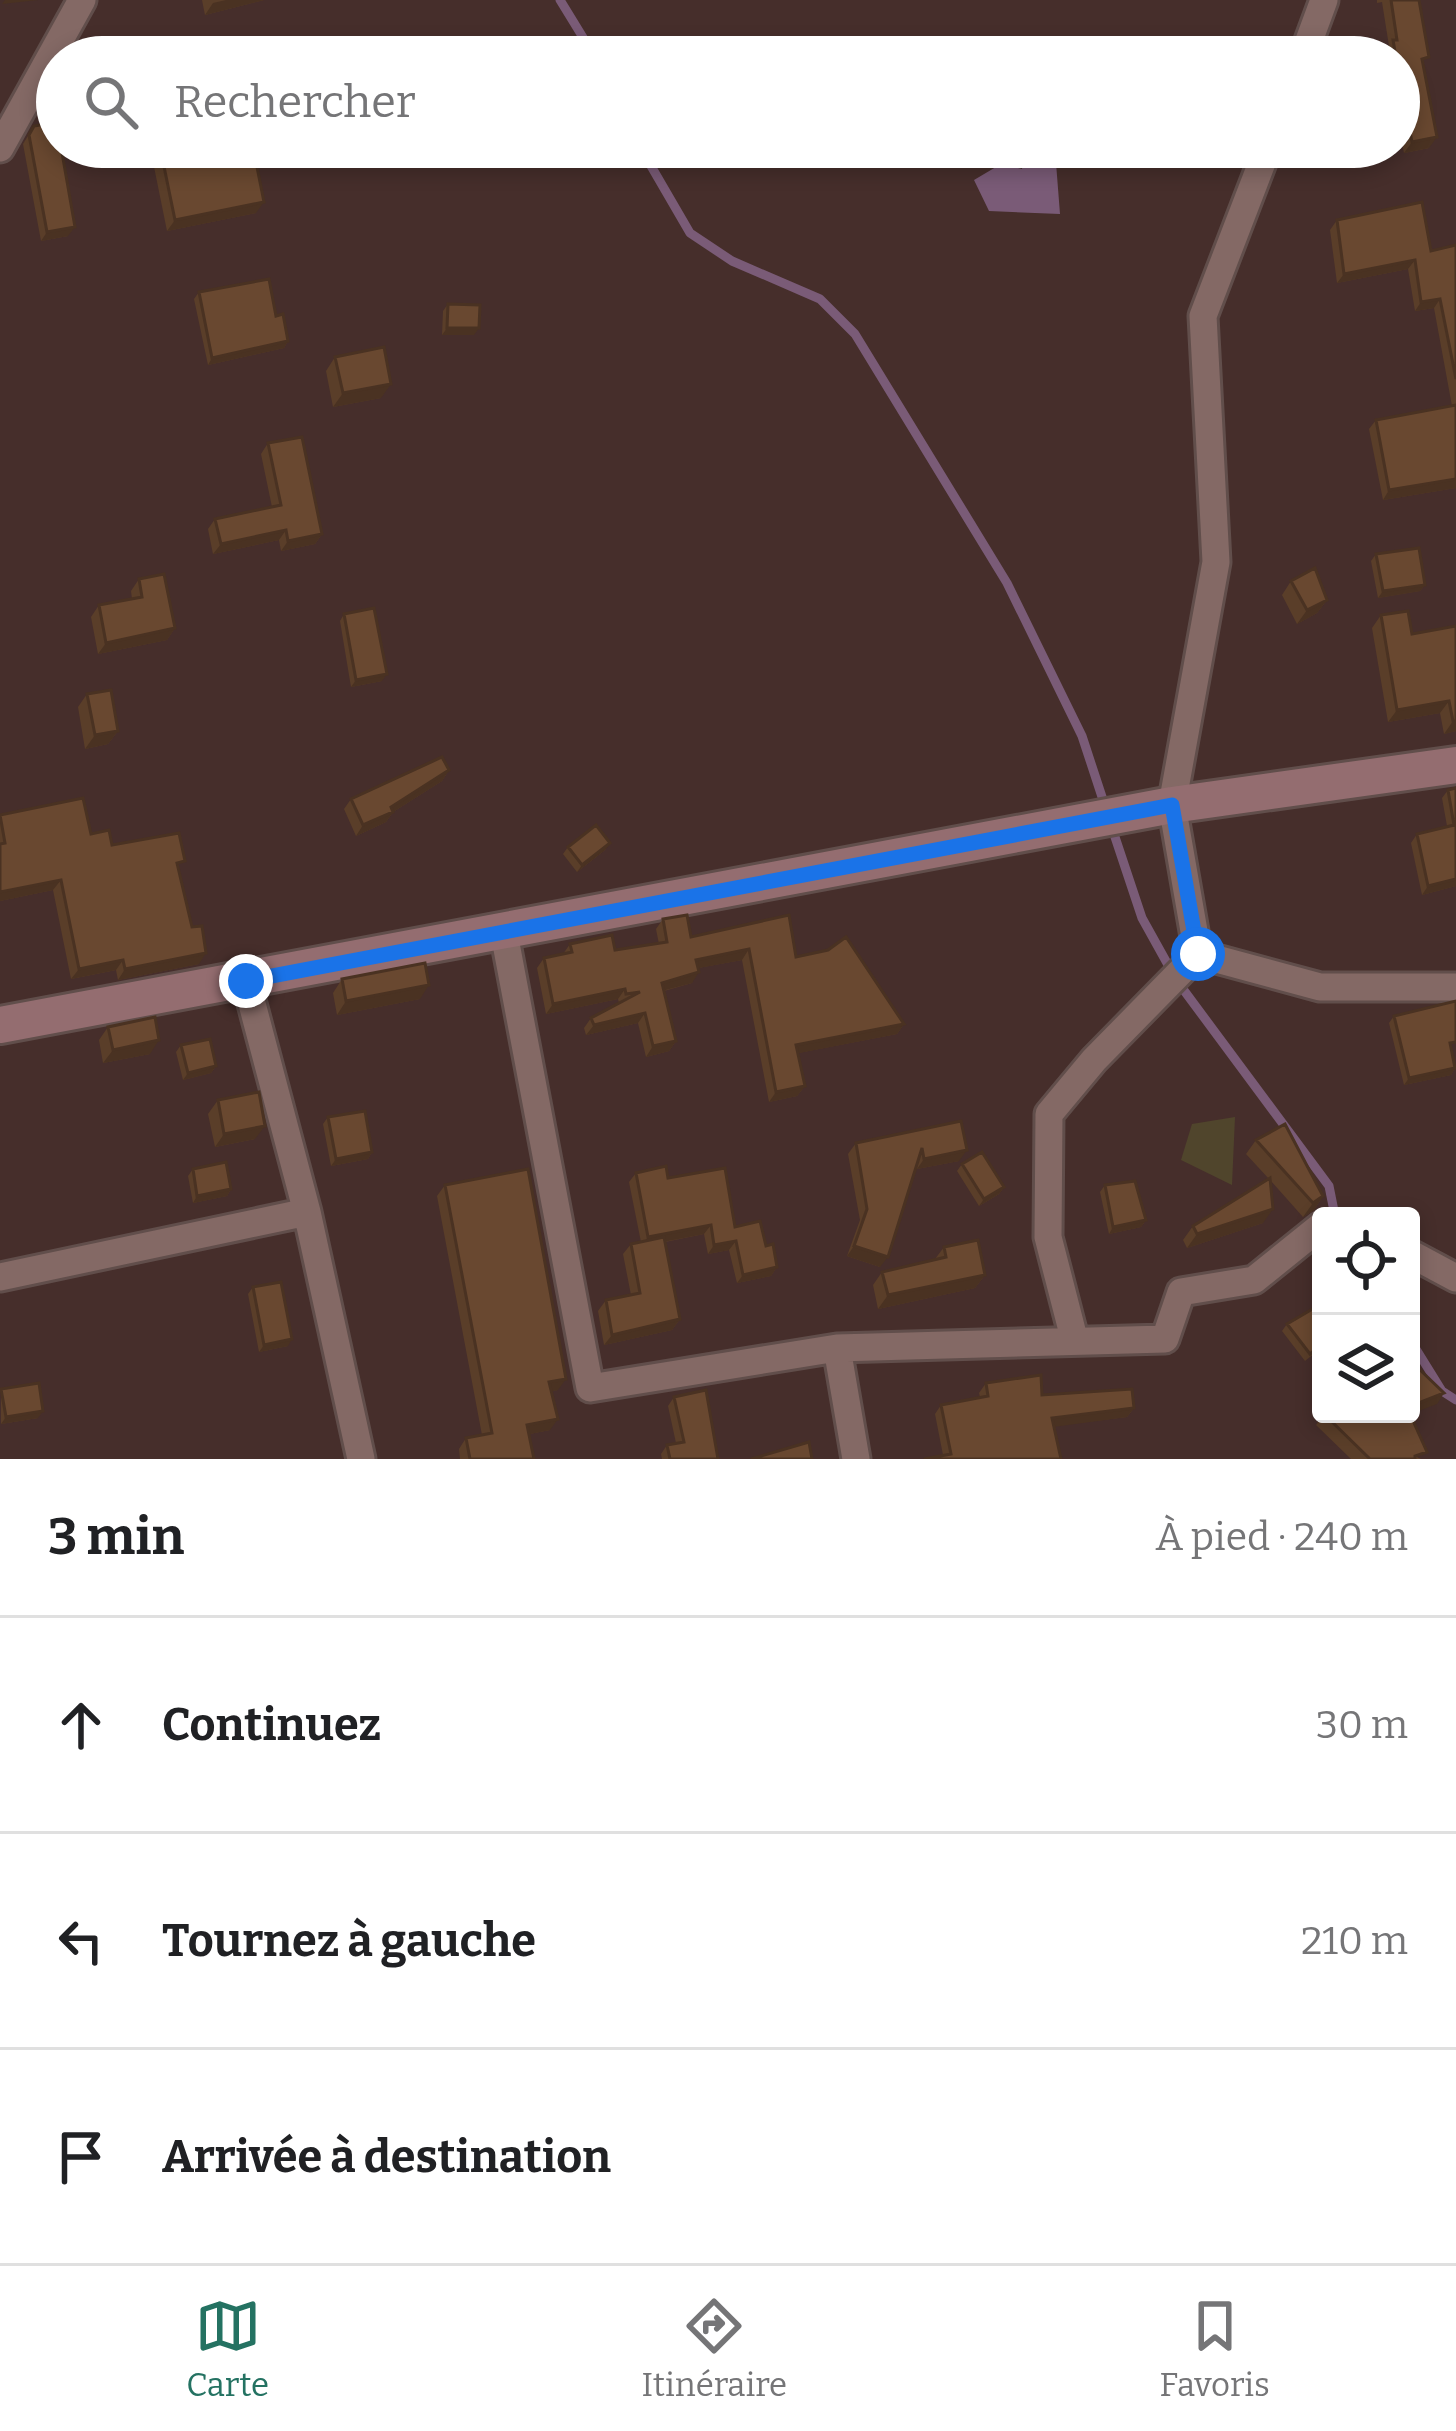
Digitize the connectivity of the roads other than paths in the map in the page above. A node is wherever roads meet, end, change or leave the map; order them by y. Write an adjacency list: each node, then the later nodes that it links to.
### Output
1 (82, 0): 3 (street)
2 (1324, 0): 4 (street)
3 (62, 36)
4 (1311, 36)
5 (36, 83): 6 (street)
6 (0, 148)
7 (1260, 168): 9 (street)
8 (1456, 765): 9 (street)
9 (1172, 805): 10 (street); 11 (street)
10 (504, 933): 12 (street); 21 (street)
11 (1198, 954): 13 (street); 20 (street)
12 (246, 981): 14 (street); 15 (street)
13 (1456, 986)
14 (0, 1025)
15 (308, 1212): 18 (street); 22 (street)
16 (1312, 1233): 20 (street)
17 (1420, 1259): 19 (street)
18 (0, 1277)
19 (1456, 1278)
20 (1074, 1338): 21 (street)
21 (837, 1348): 23 (street)
22 (361, 1459)
23 (856, 1459)

